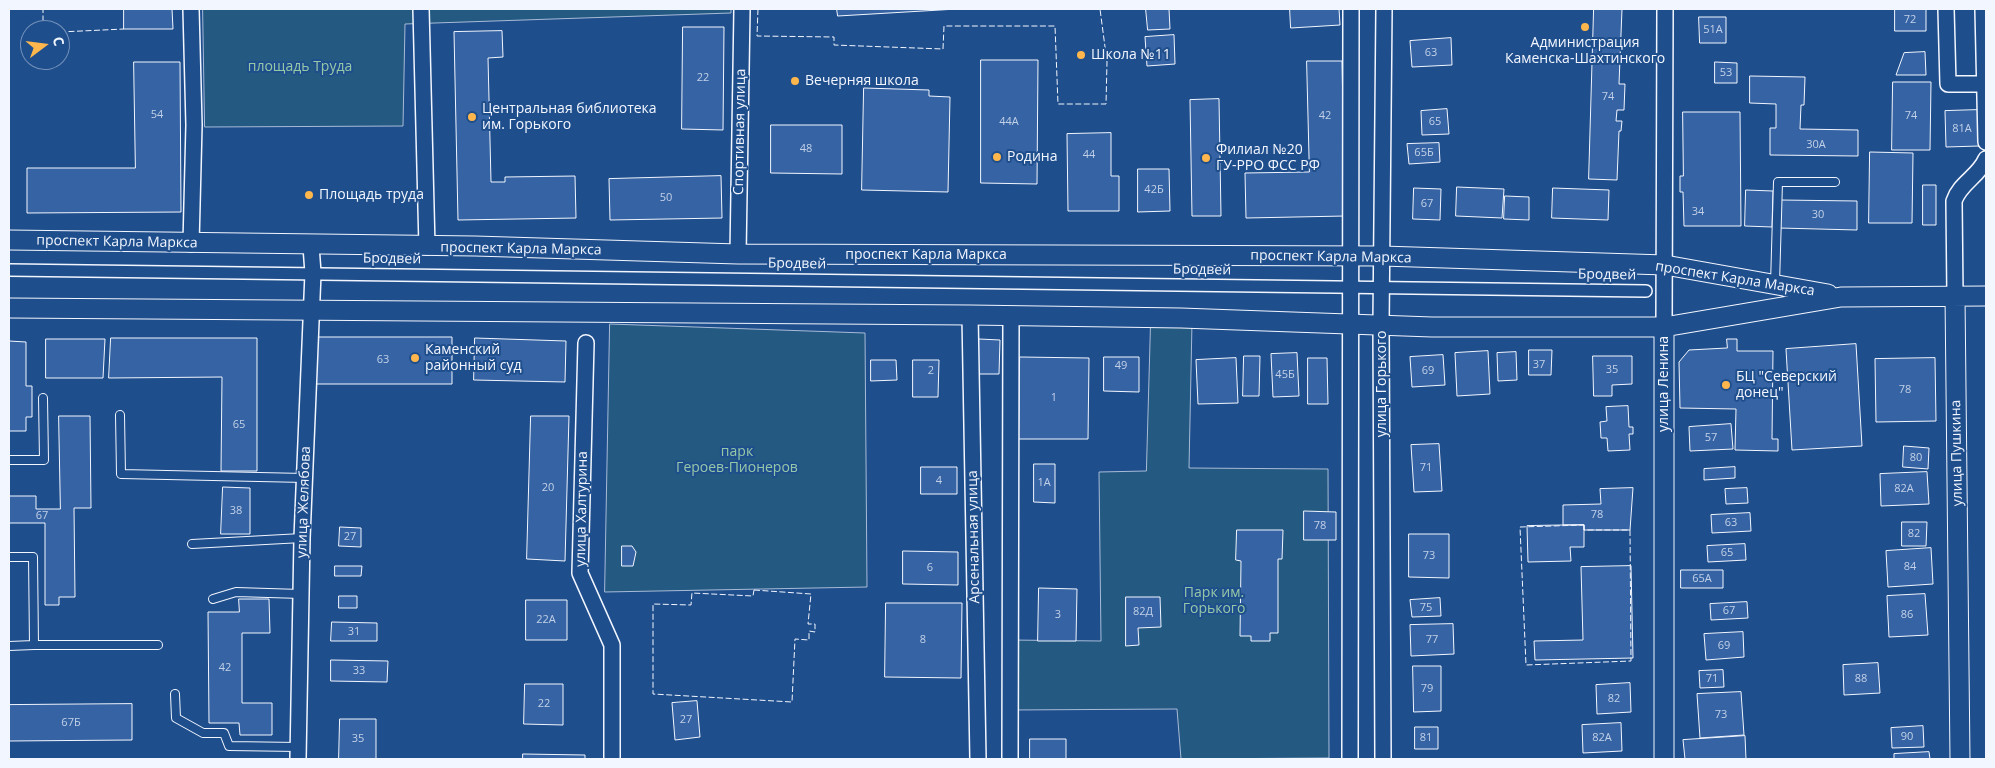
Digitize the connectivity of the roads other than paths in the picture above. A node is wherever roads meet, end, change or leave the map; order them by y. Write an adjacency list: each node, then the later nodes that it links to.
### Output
1 (191, 9): 14 (street)
2 (422, 9): 16 (street)
3 (742, 9): 17 (street, Спортивная улица)
4 (1351, 9): 18 (street)
5 (1384, 9): 19 (street, улица Горького)
6 (1665, 9): 20 (street, улица Ленина)
7 (1946, 9): 9 (street)
8 (1983, 9): 9 (street)
9 (1984, 84): 10 (street)
10 (1986, 142)
11 (1986, 159): 27 (street, улица Пушкина)
12 (1835, 182): 23 (lane)
13 (9, 240): 14 (street, проспект Карла Маркса)
14 (191, 244): 15 (street, проспект Карла Маркса)
15 (311, 246): 16 (street, проспект Карла Маркса); 22 (street, улица Желябова)
16 (427, 247): 17 (street, проспект Карла Маркса)
17 (738, 254): 18 (street, проспект Карла Маркса)
18 (1351, 256): 19 (street, проспект Карла Маркса); 24 (street)
19 (1382, 256): 20 (street, проспект Карла Маркса); 25 (street, улица Горького)
20 (1665, 265): 23 (street, проспект Карла Маркса); 36 (street, улица Ленина)
21 (9, 270): 22 (street, Бродвей)
22 (313, 274): 24 (street, Бродвей); 31 (street, улица Желябова)
23 (1775, 284): 29 (street, проспект Карла Маркса)
24 (1350, 286): 25 (street, Бродвей); 34 (street)
25 (1382, 287): 26 (street, Бродвей); 35 (street, улица Горького)
26 (1646, 291)
27 (1955, 296): 28 (street, проспект Карла Маркса); 29 (street, проспект Карла Маркса); 58 (street, улица Пушкина)
28 (1986, 296)
29 (1841, 297): 36 (street, проспект Карла Маркса)
30 (9, 308): 31 (street, проспект Карла Маркса)
31 (311, 312): 32 (street, проспект Карла Маркса); 41 (street, улица Желябова)
32 (970, 315): 33 (street, проспект Карла Маркса); 53 (street, Арсенальная улица)
33 (1011, 315): 34 (street, проспект Карла Маркса); 54 (street)
34 (1351, 324): 35 (street, проспект Карла Маркса); 55 (street)
35 (1381, 324): 36 (street, проспект Карла Маркса); 56 (street, улица Горького)
36 (1664, 327): 57 (street, улица Ленина)
37 (586, 343): 52 (street, улица Халтурина)
38 (43, 398): 40 (lane)
39 (120, 415): 41 (lane)
40 (9, 460)
41 (304, 478): 42 (street, улица Желябова)
42 (302, 538): 43 (lane); 45 (street, улица Желябова)
43 (192, 544)
44 (9, 557): 47 (lane)
45 (301, 594): 46 (lane); 51 (street, улица Желябова)
46 (213, 599)
47 (34, 645): 48 (lane); 49 (lane)
48 (158, 645)
49 (9, 646)
50 (175, 694): 51 (lane)
51 (298, 753)
52 (612, 759)
53 (978, 759)
54 (1010, 759)
55 (1350, 759)
56 (1383, 759)
57 (1664, 759)
58 (1960, 759)

